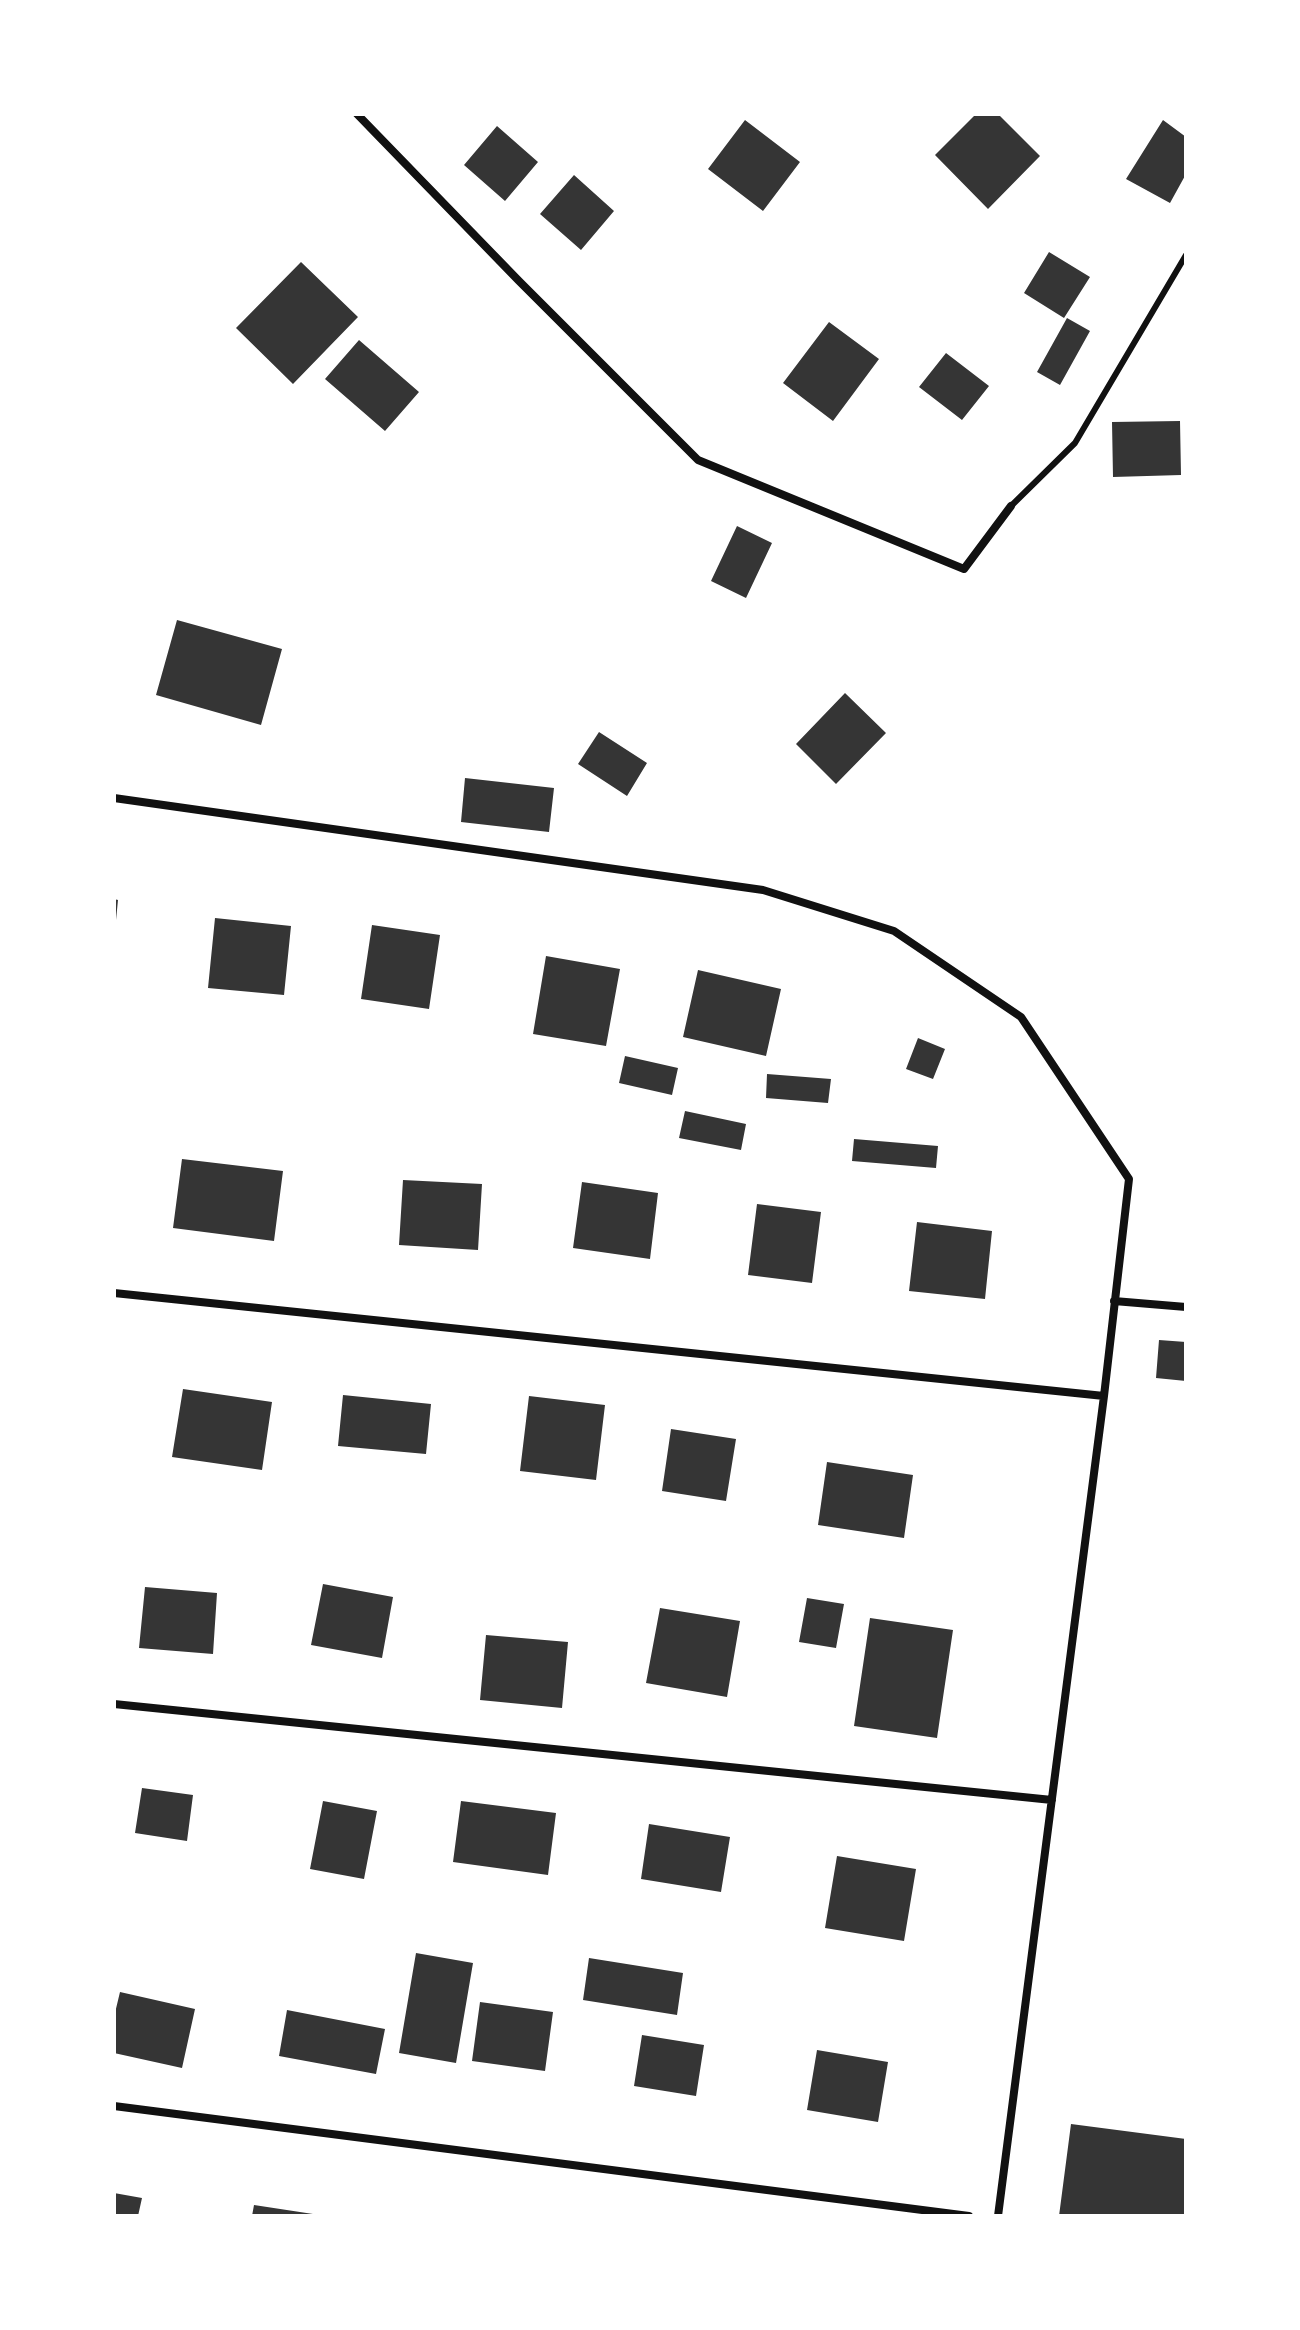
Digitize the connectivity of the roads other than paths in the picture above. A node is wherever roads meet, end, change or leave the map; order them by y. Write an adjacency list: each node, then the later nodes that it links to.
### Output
1 (357, 114): 3 (street)
2 (1186, 255): 3 (lane)
3 (1011, 506)
4 (114, 798): 6 (street)
5 (114, 1293): 8 (street)
6 (1114, 1301): 7 (street); 8 (street)
7 (1186, 1307)
8 (1104, 1396): 10 (street)
9 (114, 1704): 10 (street)
10 (1052, 1800): 13 (street)
11 (114, 2106): 12 (street)
12 (969, 2216)
13 (998, 2216)

